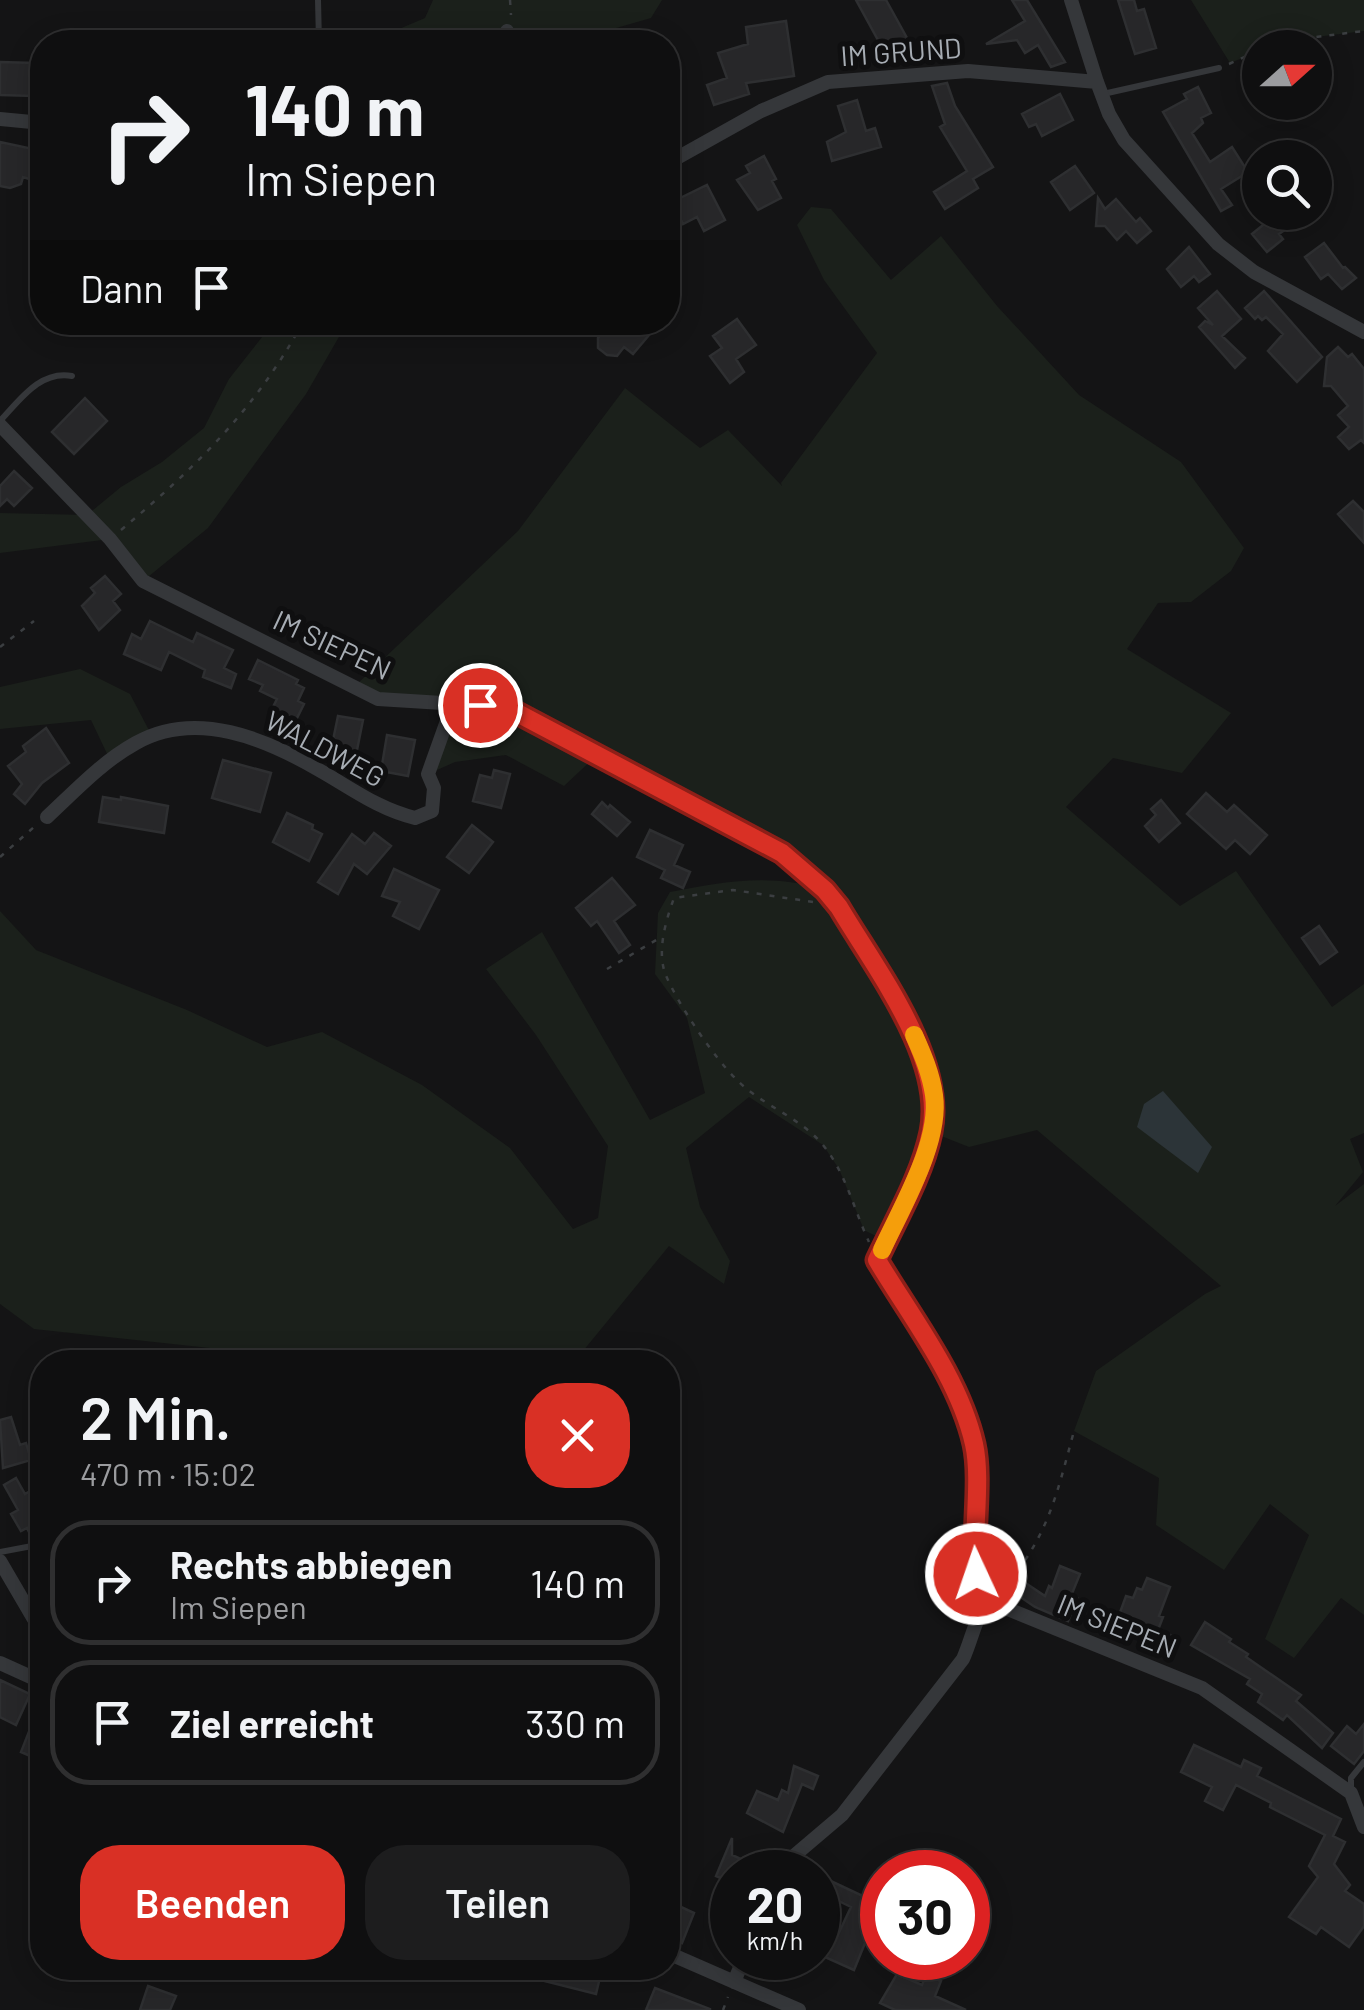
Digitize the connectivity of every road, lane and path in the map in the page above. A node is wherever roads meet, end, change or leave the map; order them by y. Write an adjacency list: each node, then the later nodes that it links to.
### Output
1 (318, 0): 3 (lane)
2 (1071, 0): 9 (street)
3 (319, 30)
4 (1364, 31): 5 (path)
5 (1332, 35)
6 (1242, 58): 7 (path)
7 (1228, 64)
8 (1219, 68): 9 (lane)
9 (1100, 88): 12 (street, IM GRUND); 13 (street)
10 (0, 119): 11 (street)
11 (30, 121)
12 (680, 156)
13 (1364, 332)
14 (295, 335): 17 (path)
15 (72, 376): 16 (lane)
16 (0, 423): 17 (street, IM SIEPEN)
17 (110, 539): 20 (street, IM SIEPEN)
18 (34, 622): 19 (path)
19 (0, 647)
20 (453, 704): 21 (street, WALDWEG); 23 (street, IM SIEPEN)
21 (46, 816): 22 (path)
22 (0, 858)
23 (839, 907): 24 (path); 26 (street, IM SIEPEN)
24 (664, 935): 25 (path); 26 (path)
25 (607, 969)
26 (877, 1260): 31 (street)
27 (1074, 1431): 31 (path)
28 (30, 1546): 29 (lane)
29 (0, 1552)
30 (0, 1561): 32 (street)
31 (988, 1601): 36 (street, IM SIEPEN); 38 (street)
32 (30, 1612)
33 (0, 1663): 34 (street)
34 (30, 1677)
35 (1364, 1762): 36 (lane)
36 (1351, 1792): 37 (street)
37 (1364, 1826)
38 (801, 1850)
39 (680, 1958): 40 (street)
40 (734, 1982): 41 (street)
41 (799, 2010)

